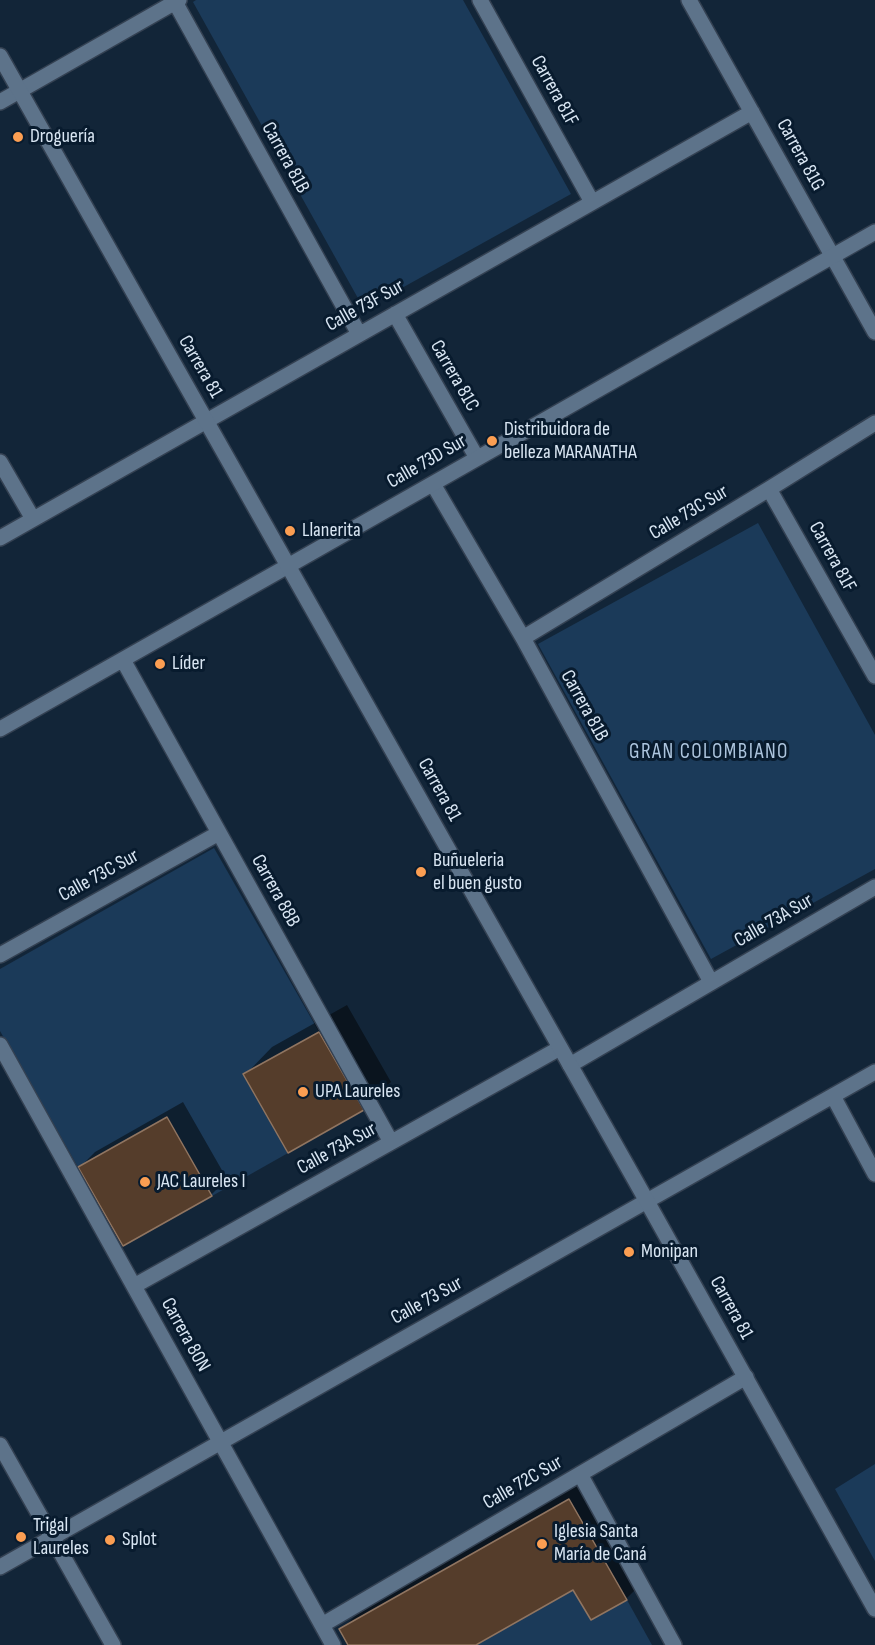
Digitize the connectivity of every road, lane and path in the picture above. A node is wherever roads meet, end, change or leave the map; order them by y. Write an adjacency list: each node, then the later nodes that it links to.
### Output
1 (480, 0): 8 (street, Carrera 81F)
2 (689, 0): 7 (street, Carrera 81G)
3 (177, 1): 5 (street); 13 (street, Carrera 81B)
4 (0, 56): 5 (street, Carrera 81)
5 (20, 91): 6 (street); 14 (street, Carrera 81)
6 (0, 102)
7 (752, 112): 8 (street, Calle 73F Sur); 10 (street, Carrera 81G)
8 (592, 202): 11 (street, Calle 73F Sur)
9 (875, 232): 10 (street, Calle 73D Sur)
10 (833, 256): 12 (street, Carrera 81G); 16 (street, Calle 73D Sur)
11 (395, 314): 13 (street, Calle 73F Sur); 16 (street, Carrera 81C)
12 (875, 332)
13 (359, 334): 14 (street, Calle 73F Sur)
14 (206, 421): 20 (street, Calle 73F Sur); 22 (street, Carrera 81)
15 (875, 423): 19 (street, Calle 73C Sur)
16 (477, 458): 18 (street, Calle 73D Sur)
17 (0, 462): 20 (street)
18 (433, 484): 22 (street, Calle 73D Sur); 23 (street, Carrera 81B)
19 (769, 489): 23 (street, Calle 73C Sur); 25 (street, Carrera 81F)
20 (33, 519): 21 (street, Calle 73F Sur)
21 (0, 538)
22 (288, 566): 24 (street, Calle 73D Sur); 32 (street, Carrera 81)
23 (523, 638): 30 (street, Carrera 81B)
24 (123, 660): 26 (street, Calle 73D Sur); 27 (street, Carrera 88B)
25 (875, 676)
26 (0, 729)
27 (219, 833): 29 (street, Calle 73C Sur); 36 (street, Carrera 88B)
28 (875, 887): 30 (street, Calle 73A Sur)
29 (0, 956)
30 (711, 982): 33 (street, Calle 73A Sur)
31 (0, 1045): 39 (street, Carrera 80N)
32 (560, 1048): 33 (street, Carrera 81); 36 (street, Calle 73A Sur)
33 (570, 1065): 38 (street, Carrera 81)
34 (875, 1072): 35 (street, Calle 73 Sur)
35 (833, 1095): 37 (street); 38 (street, Calle 73 Sur)
36 (391, 1142): 39 (street, Calle 73A Sur)
37 (875, 1174)
38 (647, 1201): 40 (street, Carrera 81); 41 (street, Calle 73 Sur)
39 (134, 1286): 41 (street, Carrera 80N)
40 (746, 1377): 43 (street, Calle 72C Sur); 46 (street, Carrera 81)
41 (221, 1442): 44 (street, Calle 73 Sur); 47 (street, Carrera 80N)
42 (0, 1445): 44 (street)
43 (580, 1474): 47 (street, Calle 72C Sur); 50 (street)
44 (52, 1537): 45 (street, Calle 73 Sur); 48 (street)
45 (0, 1567)
46 (873, 1598)
47 (322, 1625): 49 (street, Carrera 80N)
48 (113, 1645)
49 (333, 1645)
50 (674, 1645)

